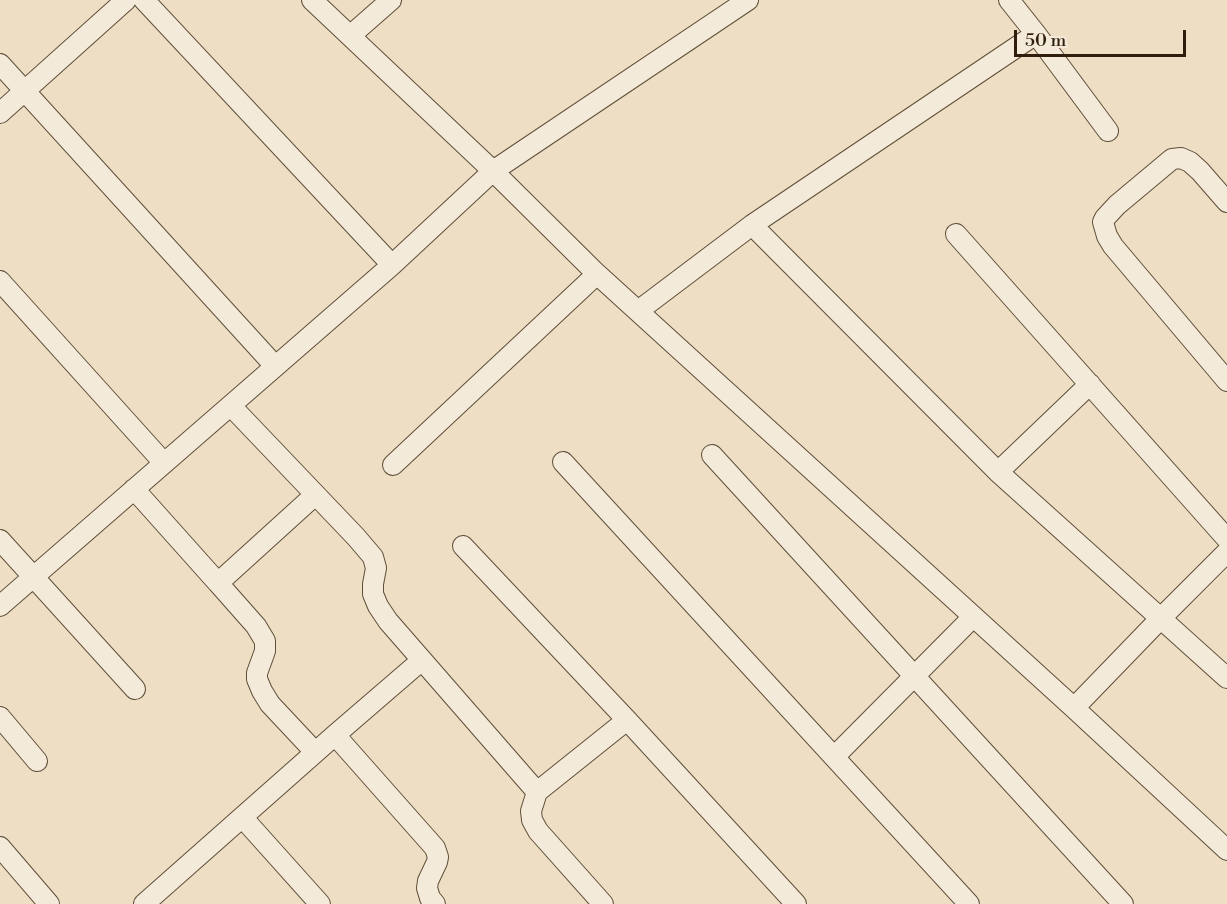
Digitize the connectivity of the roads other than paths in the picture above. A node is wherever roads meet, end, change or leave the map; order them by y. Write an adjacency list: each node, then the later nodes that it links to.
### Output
1 (126, 0): 10 (street)
2 (144, 0): 17 (street)
3 (312, 0): 8 (street)
4 (391, 0): 8 (street)
5 (748, 0): 13 (street)
6 (1009, 0): 7 (street)
7 (1036, 34): 12 (street); 15 (street)
8 (350, 36): 13 (street)
9 (0, 64): 10 (street)
10 (24, 91): 11 (street); 21 (street)
11 (0, 113)
12 (1108, 131)
13 (493, 171): 17 (street); 18 (street)
14 (1227, 202): 22 (street)
15 (752, 225): 20 (street); 29 (street)
16 (956, 234): 23 (street)
17 (392, 265): 21 (street)
18 (597, 274): 20 (street); 28 (street)
19 (0, 281): 27 (street)
20 (638, 311): 39 (street)
21 (275, 366): 24 (street)
22 (1227, 381)
23 (1090, 384): 29 (street); 32 (street)
24 (231, 406): 27 (street); 31 (street)
25 (712, 456): 42 (street)
26 (563, 462): 50 (street)
27 (164, 463): 30 (street)
28 (393, 465)
29 (998, 472): 40 (street)
30 (134, 489): 36 (street); 37 (street)
31 (315, 495): 37 (street); 41 (street)
32 (1227, 539)
33 (0, 540): 36 (street)
34 (464, 546): 47 (street)
35 (1227, 552): 40 (street)
36 (34, 577): 38 (street); 44 (street)
37 (218, 583): 49 (street)
38 (0, 606)
39 (973, 617): 42 (street); 45 (street)
40 (1161, 618): 43 (street); 45 (street)
41 (422, 660): 48 (street); 52 (street)
42 (915, 676): 50 (street); 63 (street)
43 (1227, 678)
44 (135, 689)
45 (1074, 708): 55 (street)
46 (0, 717): 51 (street)
47 (627, 720): 52 (street); 61 (street)
48 (335, 735): 49 (street); 59 (street)
49 (315, 753): 53 (street)
50 (834, 757): 62 (street)
51 (37, 761)
52 (537, 792): 60 (street)
53 (243, 818): 57 (street); 58 (street)
54 (0, 847): 56 (street)
55 (1227, 850)
56 (49, 904)
57 (144, 904)
58 (320, 904)
59 (435, 904)
60 (603, 904)
61 (796, 904)
62 (969, 904)
63 (1123, 904)

